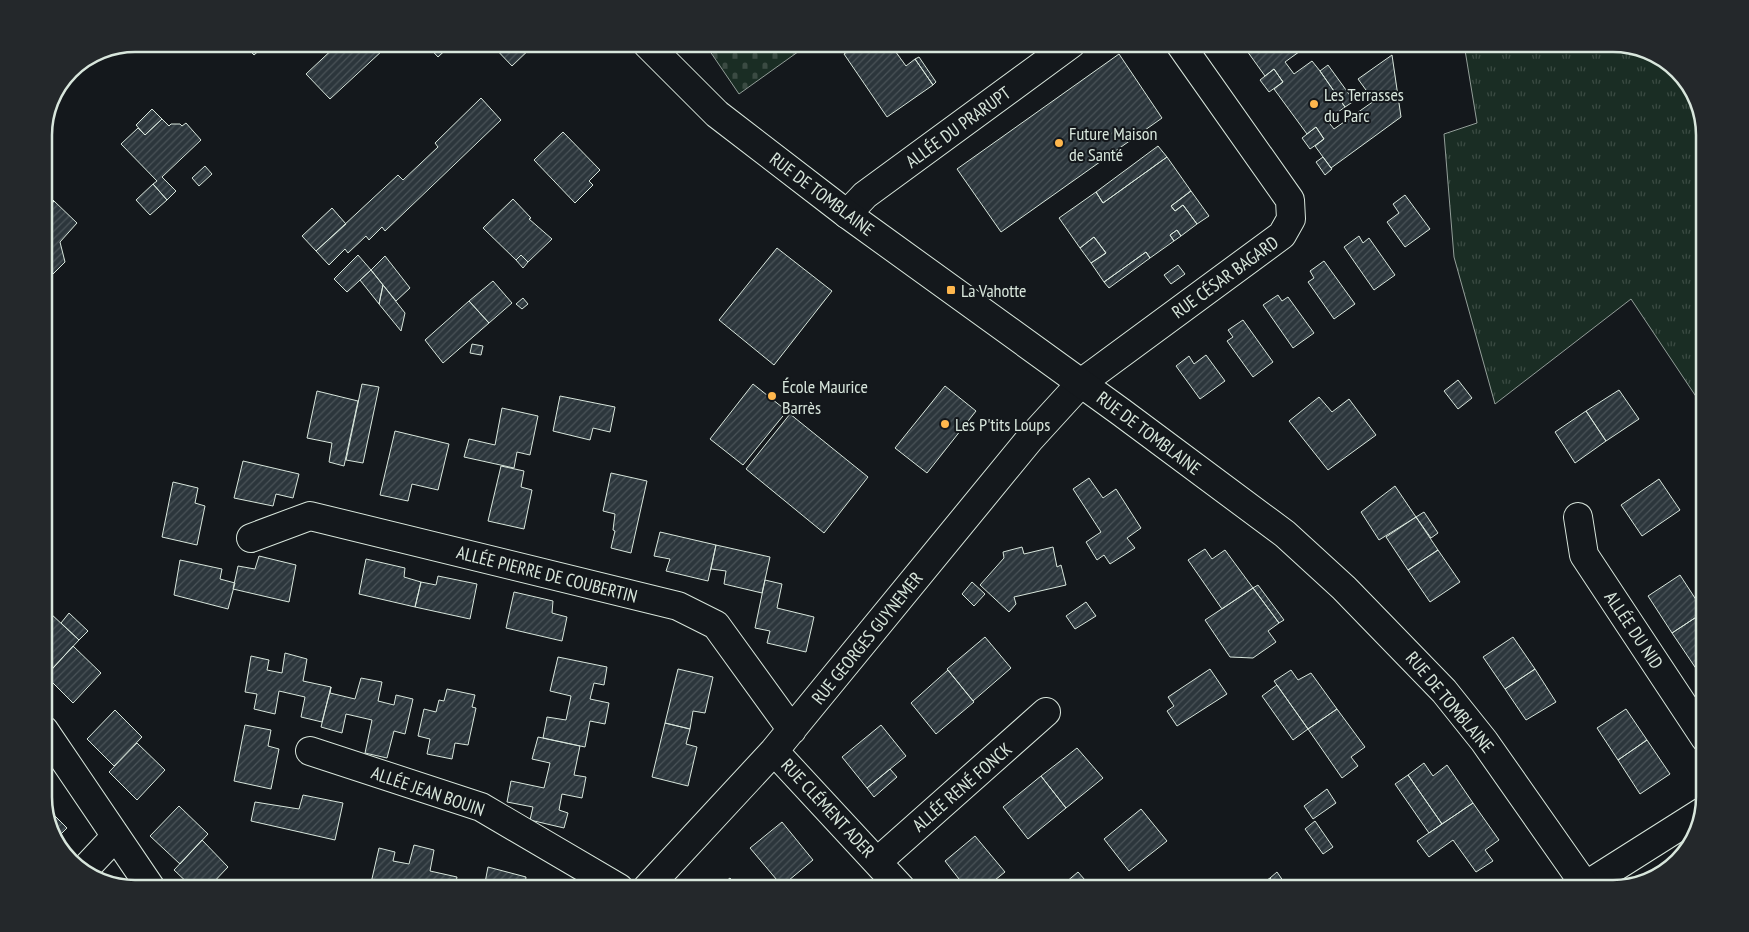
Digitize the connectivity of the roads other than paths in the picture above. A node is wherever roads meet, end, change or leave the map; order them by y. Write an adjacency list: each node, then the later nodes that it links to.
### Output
1 (655, 52): 4 (street, RUE DE TOMBLAINE)
2 (1060, 52): 4 (street, ALLÉE DU PRARUPT)
3 (1186, 52): 5 (street, RUE CÉSAR BAGARD)
4 (847, 214): 5 (street, RUE DE TOMBLAINE)
5 (1081, 383): 10 (street, RUE GEORGES GUYNEMER); 22 (street, RUE DE TOMBLAINE)
6 (1578, 517): 9 (street, ALLÉE DU NID)
7 (251, 538): 10 (street, ALLÉE PIERRE DE COUBERTIN)
8 (1046, 712): 16 (street, ALLÉE RENÉ FONCK)
9 (1696, 724)
10 (792, 730): 13 (street, RUE GEORGES GUYNEMER)
11 (53, 744): 15 (street)
12 (310, 751): 19 (street, ALLÉE JEAN BOUIN)
13 (774, 751): 16 (street, RUE CLÉMENT ADER); 20 (street, RUE GEORGES GUYNEMER)
14 (1694, 817): 23 (street)
15 (115, 837): 17 (street); 18 (street)
16 (877, 862): 21 (street, RUE CLÉMENT ADER)
17 (88, 865)
18 (145, 880)
19 (605, 880)
20 (654, 880)
21 (894, 880)
22 (1581, 880)
23 (1597, 880)

